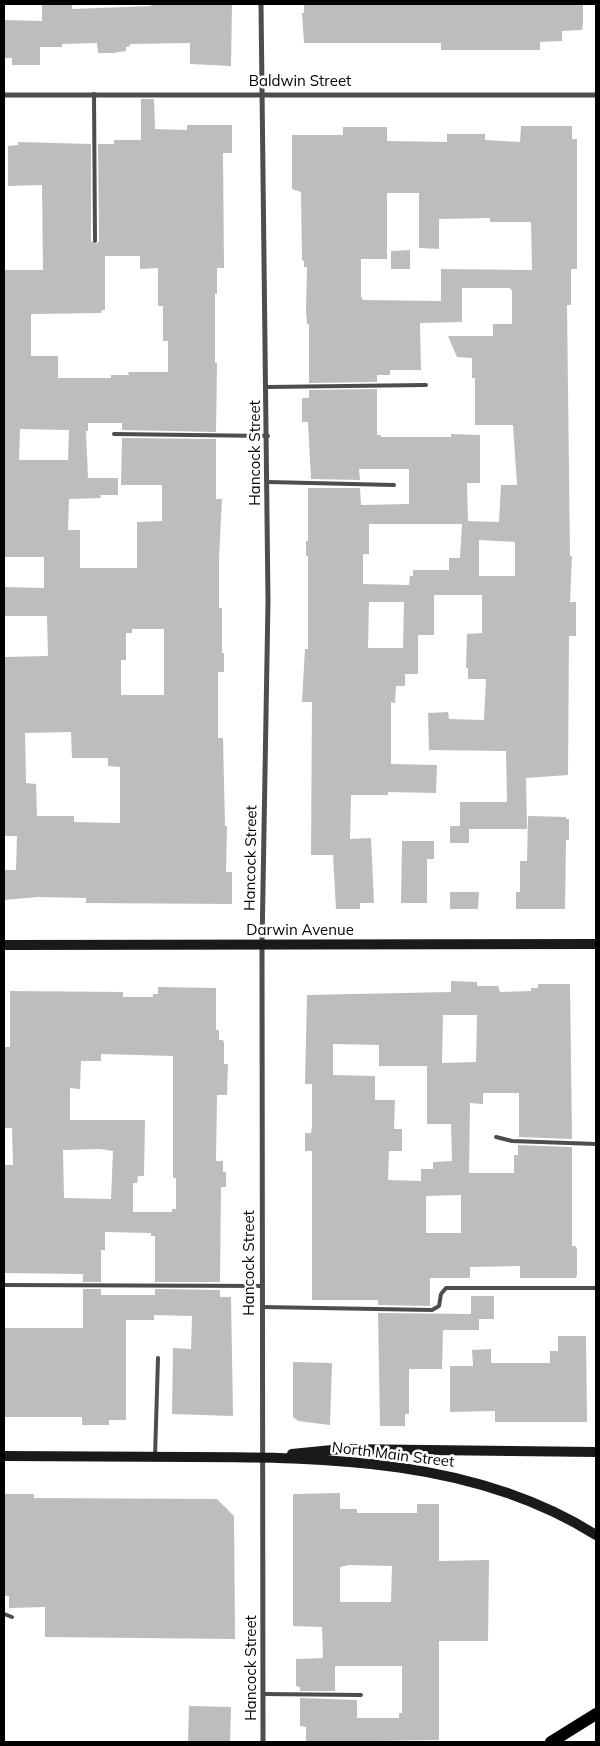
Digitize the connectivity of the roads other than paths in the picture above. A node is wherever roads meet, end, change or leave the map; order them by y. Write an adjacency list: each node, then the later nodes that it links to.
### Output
1 (261, 4): 2 (street, Hancock Street)
2 (262, 93): 3 (street, Baldwin Street); 4 (street, Baldwin Street); 8 (street, Hancock Street)
3 (94, 94): 5 (street, Baldwin Street); 6 (lane)
4 (596, 94)
5 (4, 95)
6 (95, 240)
7 (426, 385): 8 (lane)
8 (268, 387): 10 (street, Hancock Street)
9 (114, 434): 10 (lane)
10 (268, 436): 11 (street, Hancock Street)
11 (268, 482): 12 (lane); 15 (street, Hancock Street)
12 (394, 485)
13 (596, 944): 15 (main road, Darwin Avenue)
14 (4, 945): 15 (main road, Darwin Avenue)
15 (262, 945): 19 (street, Hancock Street)
16 (496, 1137): 17 (lane)
17 (596, 1144)
18 (4, 1285): 19 (lane)
19 (262, 1286): 21 (street, Hancock Street)
20 (596, 1288): 21 (lane)
21 (262, 1307): 26 (street, Hancock Street)
22 (158, 1358): 25 (lane)
23 (596, 1452): 26 (main road, North Main Street)
24 (4, 1456): 25 (main road, North Main Street)
25 (155, 1457): 26 (main road, North Main Street)
26 (263, 1457): 27 (main road, North Main Street); 30 (street, Hancock Street)
27 (596, 1536)
28 (4, 1614): 29 (lane)
29 (12, 1617)
30 (264, 1694): 31 (lane); 33 (street, Hancock Street)
31 (361, 1695)
32 (596, 1714): 34 (main road)
33 (263, 1742)
34 (550, 1742)

